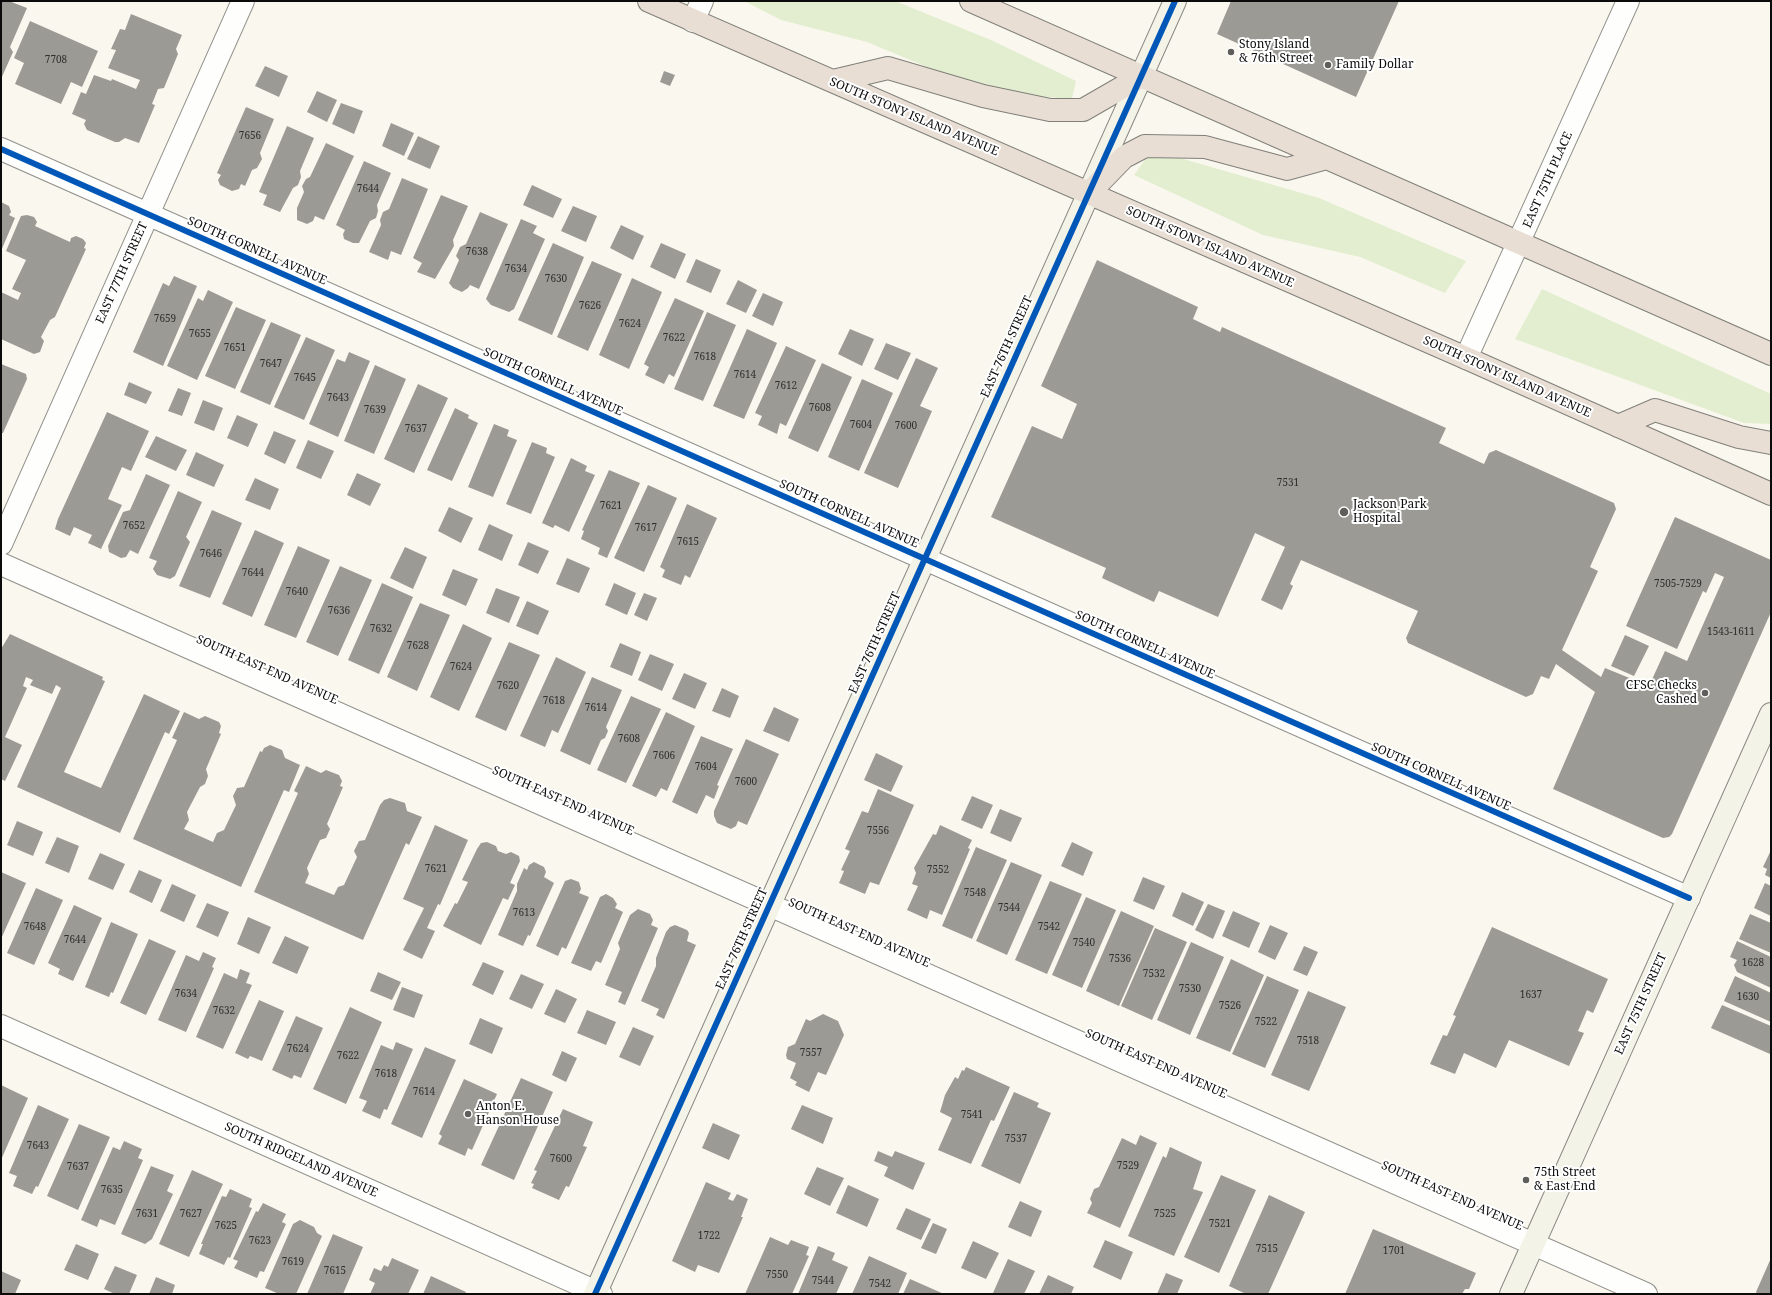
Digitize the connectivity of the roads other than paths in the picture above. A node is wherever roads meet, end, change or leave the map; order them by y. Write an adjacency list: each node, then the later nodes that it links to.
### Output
1 (243, 1): 13 (street, EAST 77TH STREET)
2 (649, 1): 7 (highway, SOUTH STONY ISLAND AVENUE)
3 (702, 1): 7 (street)
4 (971, 1): 8 (highway)
5 (1175, 1): 8 (street, EAST 76TH STREET)
6 (1628, 1): 14 (street, EAST 75TH PLACE)
7 (693, 21): 9 (highway, SOUTH STONY ISLAND AVENUE)
8 (1142, 76): 9 (highway); 11 (highway); 12 (street, EAST 76TH STREET)
9 (833, 82): 12 (highway, SOUTH STONY ISLAND AVENUE)
10 (1, 149): 13 (street, SOUTH CORNELL AVENUE)
11 (1327, 158): 12 (highway); 14 (highway)
12 (1089, 193): 16 (highway, SOUTH STONY ISLAND AVENUE); 21 (street, EAST 76TH STREET)
13 (148, 214): 20 (street, EAST 77TH STREET); 21 (street, SOUTH CORNELL AVENUE)
14 (1519, 243): 15 (highway); 16 (street, EAST 75TH PLACE)
15 (1771, 354)
16 (1466, 358): 17 (highway, SOUTH STONY ISLAND AVENUE)
17 (1618, 426): 18 (highway); 19 (highway, SOUTH STONY ISLAND AVENUE)
18 (1771, 443)
19 (1771, 494)
20 (1, 544)
21 (924, 559): 24 (street, SOUTH CORNELL AVENUE); 25 (street, EAST 76TH STREET)
22 (1, 564): 25 (street, SOUTH EAST END AVENUE)
23 (1771, 714): 24 (street, EAST 75TH STREET)
24 (1689, 898): 27 (street, EAST 75TH STREET)
25 (770, 905): 27 (street, SOUTH EAST END AVENUE); 28 (street, EAST 76TH STREET)
26 (1, 1026): 28 (street, SOUTH RIDGELAND AVENUE)
27 (1533, 1244): 29 (street, EAST 75TH STREET); 30 (street, SOUTH EAST END AVENUE)
28 (597, 1293)
29 (1511, 1294)
30 (1646, 1294)

